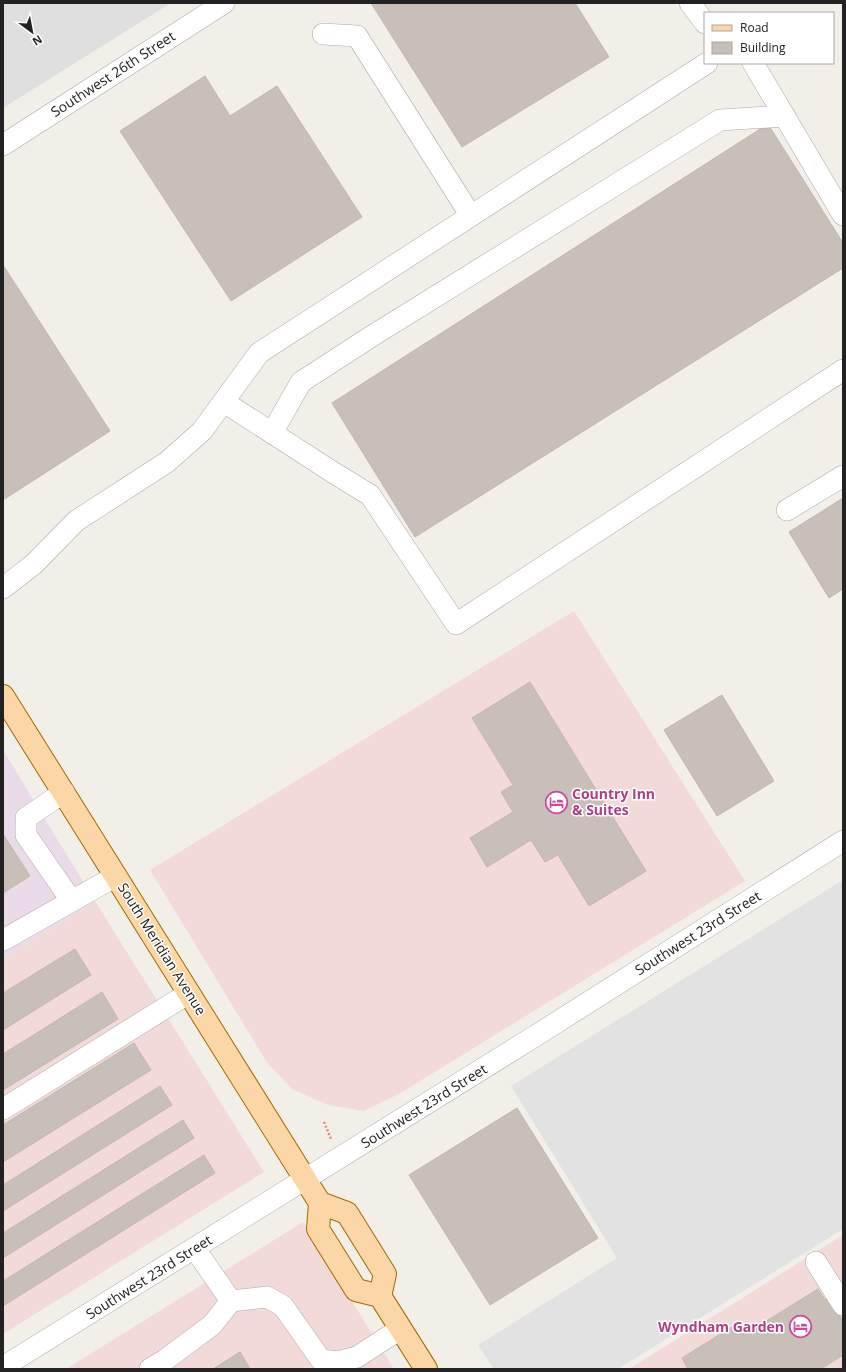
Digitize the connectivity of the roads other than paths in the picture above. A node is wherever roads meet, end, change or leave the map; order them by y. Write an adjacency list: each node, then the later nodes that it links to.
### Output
1 (224, 3): 8 (street, Southwest 26th Street)
2 (690, 3): 3 (street)
3 (704, 22)
4 (323, 34): 10 (street)
5 (705, 64): 10 (street)
6 (754, 64): 7 (street)
7 (784, 116): 9 (street); 13 (street)
8 (3, 145)
9 (843, 215)
10 (471, 216): 12 (street)
11 (843, 370): 13 (street)
12 (224, 402): 13 (street); 16 (street)
13 (272, 433)
14 (843, 476): 15 (street)
15 (787, 510)
16 (3, 588)
17 (3, 696): 18 (main road, South Meridian Avenue)
18 (64, 792): 20 (main road, South Meridian Avenue); 21 (street)
19 (843, 841): 25 (street, Southwest 23rd Street)
20 (116, 876): 21 (street); 23 (main road, South Meridian Avenue)
21 (71, 900): 22 (street)
22 (3, 940)
23 (189, 993): 24 (street); 25 (main road, South Meridian Avenue)
24 (3, 1109)
25 (306, 1180): 26 (main road, South Meridian Avenue); 27 (street, Southwest 23rd Street)
26 (320, 1203): 29 (main road); 29 (main road)
27 (195, 1249): 30 (street); 34 (street, Southwest 23rd Street)
28 (816, 1262): 31 (street)
29 (380, 1296): 32 (main road)
30 (231, 1301): 33 (street); 35 (street)
31 (843, 1305)
32 (400, 1329): 33 (street); 36 (main road)
33 (337, 1366)
34 (3, 1367)
35 (150, 1369)
36 (426, 1369)

